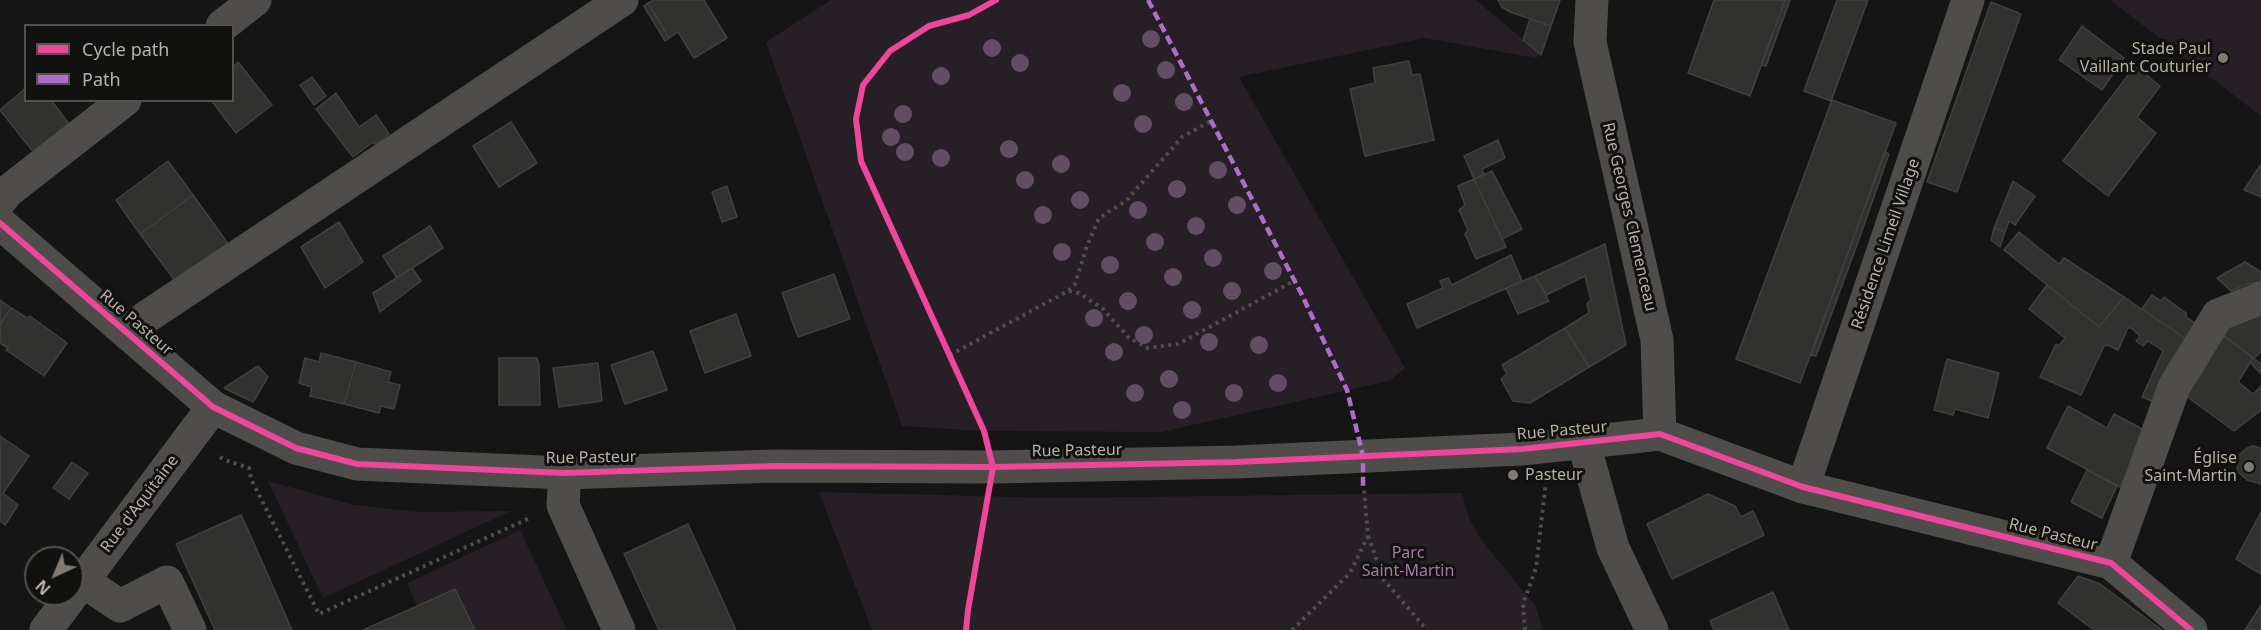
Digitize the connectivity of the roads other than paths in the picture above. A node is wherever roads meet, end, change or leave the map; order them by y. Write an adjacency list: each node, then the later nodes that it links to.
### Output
1 (255, 0): 5 (street)
2 (622, 0): 10 (street)
3 (1592, 0): 12 (street, Rue Georges Clemenceau)
4 (1968, 0): 15 (street, Résidence Limeil Village)
5 (225, 24)
6 (122, 102): 7 (street)
7 (0, 201)
8 (0, 223): 10 (street, Rue Pasteur)
9 (2261, 298): 16 (street)
10 (129, 335): 11 (street, Rue Pasteur)
11 (213, 407): 14 (street, Rue Pasteur); 17 (street, Rue d'Aquitaine)
12 (1660, 434): 13 (street, Rue Pasteur); 15 (street, Rue Pasteur)
13 (1584, 444): 14 (street, Rue Pasteur); 23 (street)
14 (565, 473): 22 (street)
15 (1803, 487): 16 (street, Rue Pasteur)
16 (2111, 563): 24 (street, Rue Pasteur)
17 (84, 580)
18 (84, 582): 21 (street)
19 (64, 606): 20 (street, Rue d'Aquitaine)
20 (46, 630)
21 (190, 630)
22 (619, 630)
23 (1652, 630)
24 (2191, 630)

